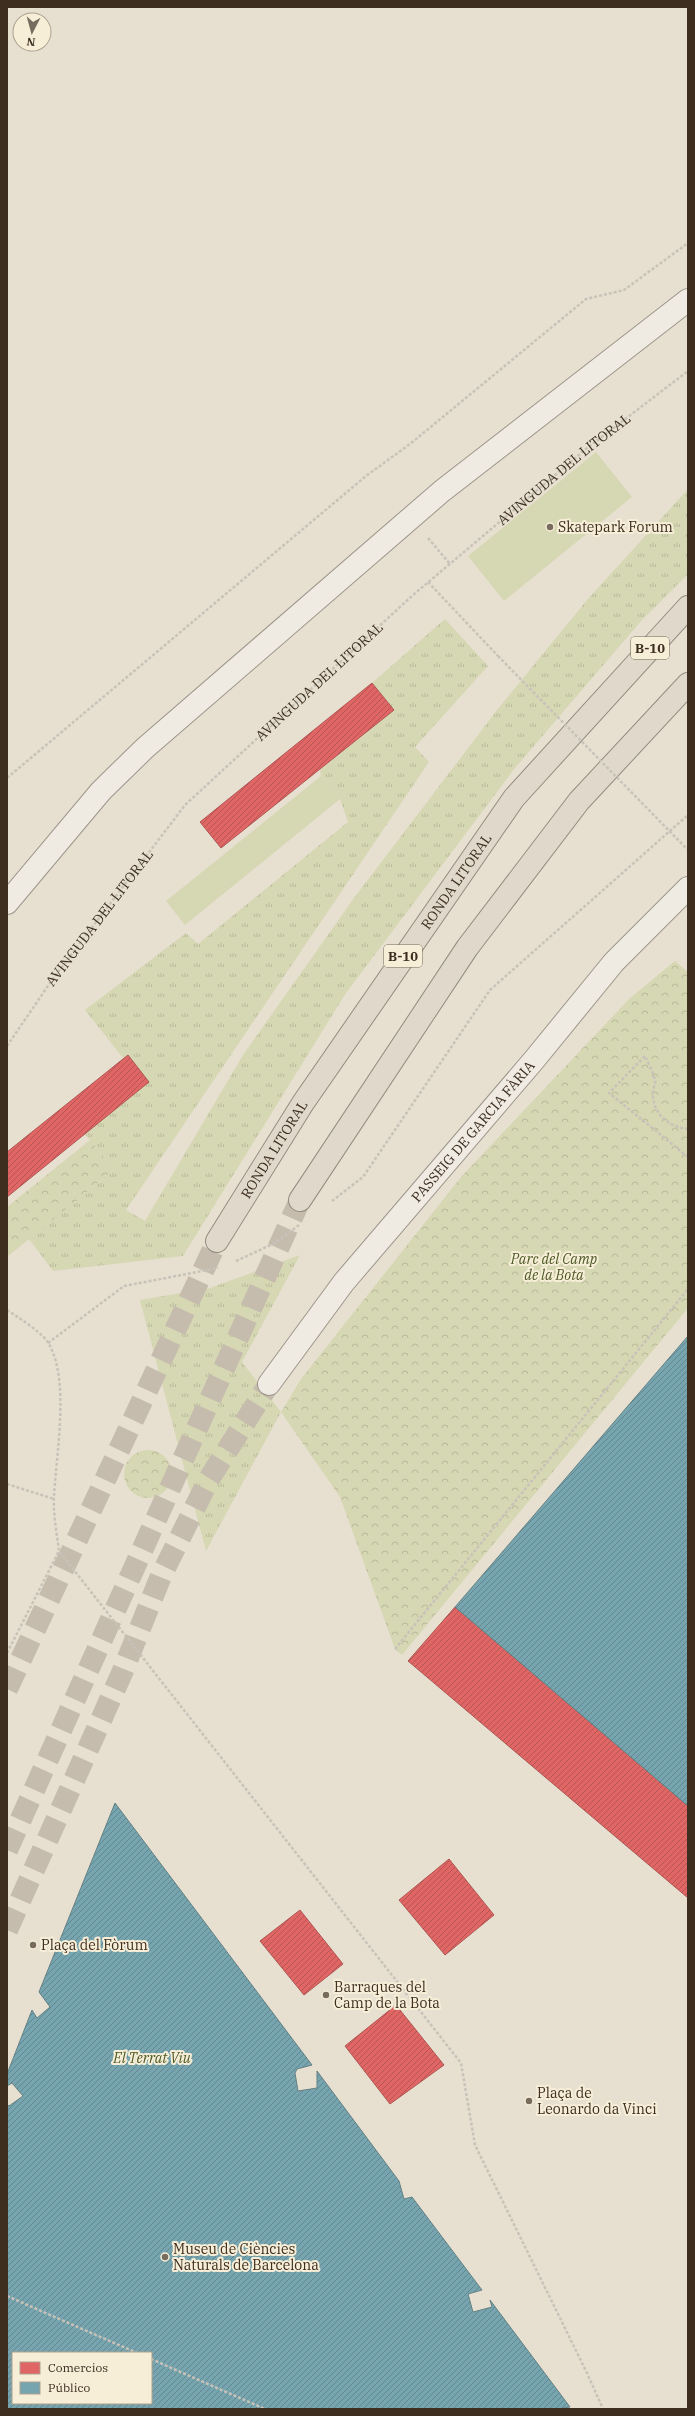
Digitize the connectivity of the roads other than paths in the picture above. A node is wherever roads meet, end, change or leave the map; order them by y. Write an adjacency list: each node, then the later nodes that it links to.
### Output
1 (688, 300): 5 (main road)
2 (688, 607): 7 (highway, RONDA LITORAL / B-10)
3 (688, 684): 6 (highway)
4 (688, 888): 8 (main road, PASSEIG DE GARCIA FÀRIA)
5 (7, 903)
6 (300, 1200)
7 (217, 1242)
8 (269, 1384)

